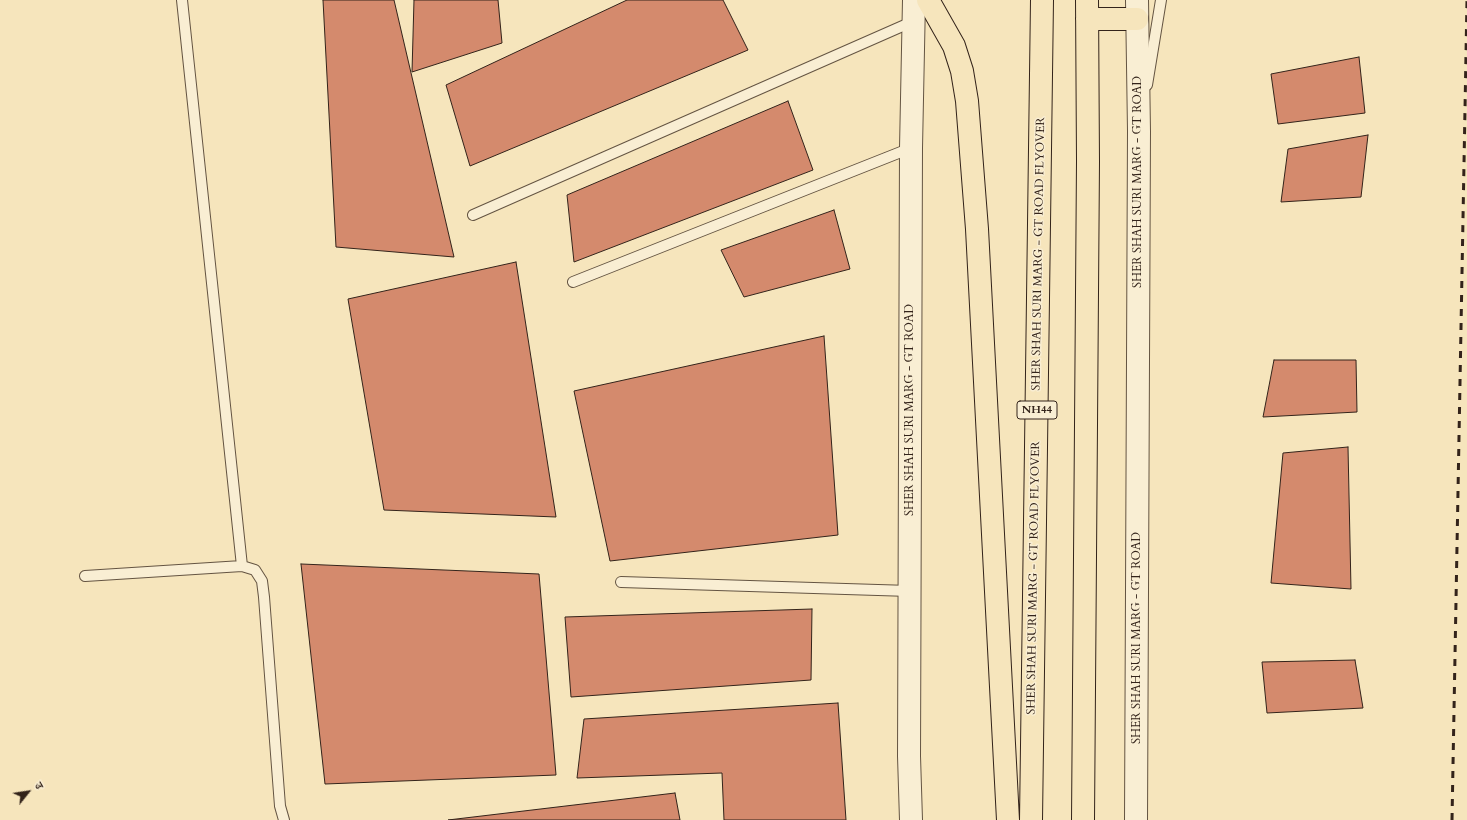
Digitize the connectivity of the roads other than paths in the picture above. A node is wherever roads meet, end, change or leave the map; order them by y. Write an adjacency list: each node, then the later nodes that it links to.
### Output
1 (182, 0): 12 (lane)
2 (928, 0): 18 (highway)
3 (1042, 0): 19 (highway, SHER SHAH SURI MARG - GT ROAD FLYOVER / NH44)
4 (1161, 0): 8 (lane)
5 (1087, 9): 6 (highway); 20 (highway)
6 (1137, 9): 8 (street, SHER SHAH SURI MARG - GT ROAD)
7 (914, 10): 9 (street, SHER SHAH SURI MARG - GT ROAD); 10 (lane)
8 (1139, 131): 21 (street, SHER SHAH SURI MARG - GT ROAD)
9 (911, 148): 11 (lane); 15 (street, SHER SHAH SURI MARG - GT ROAD)
10 (473, 214)
11 (573, 282)
12 (242, 566): 13 (lane); 16 (lane)
13 (85, 576)
14 (621, 582): 15 (lane)
15 (910, 591): 17 (street, SHER SHAH SURI MARG - GT ROAD)
16 (284, 820)
17 (911, 820)
18 (1008, 820)
19 (1031, 820)
20 (1083, 820)
21 (1136, 820)

